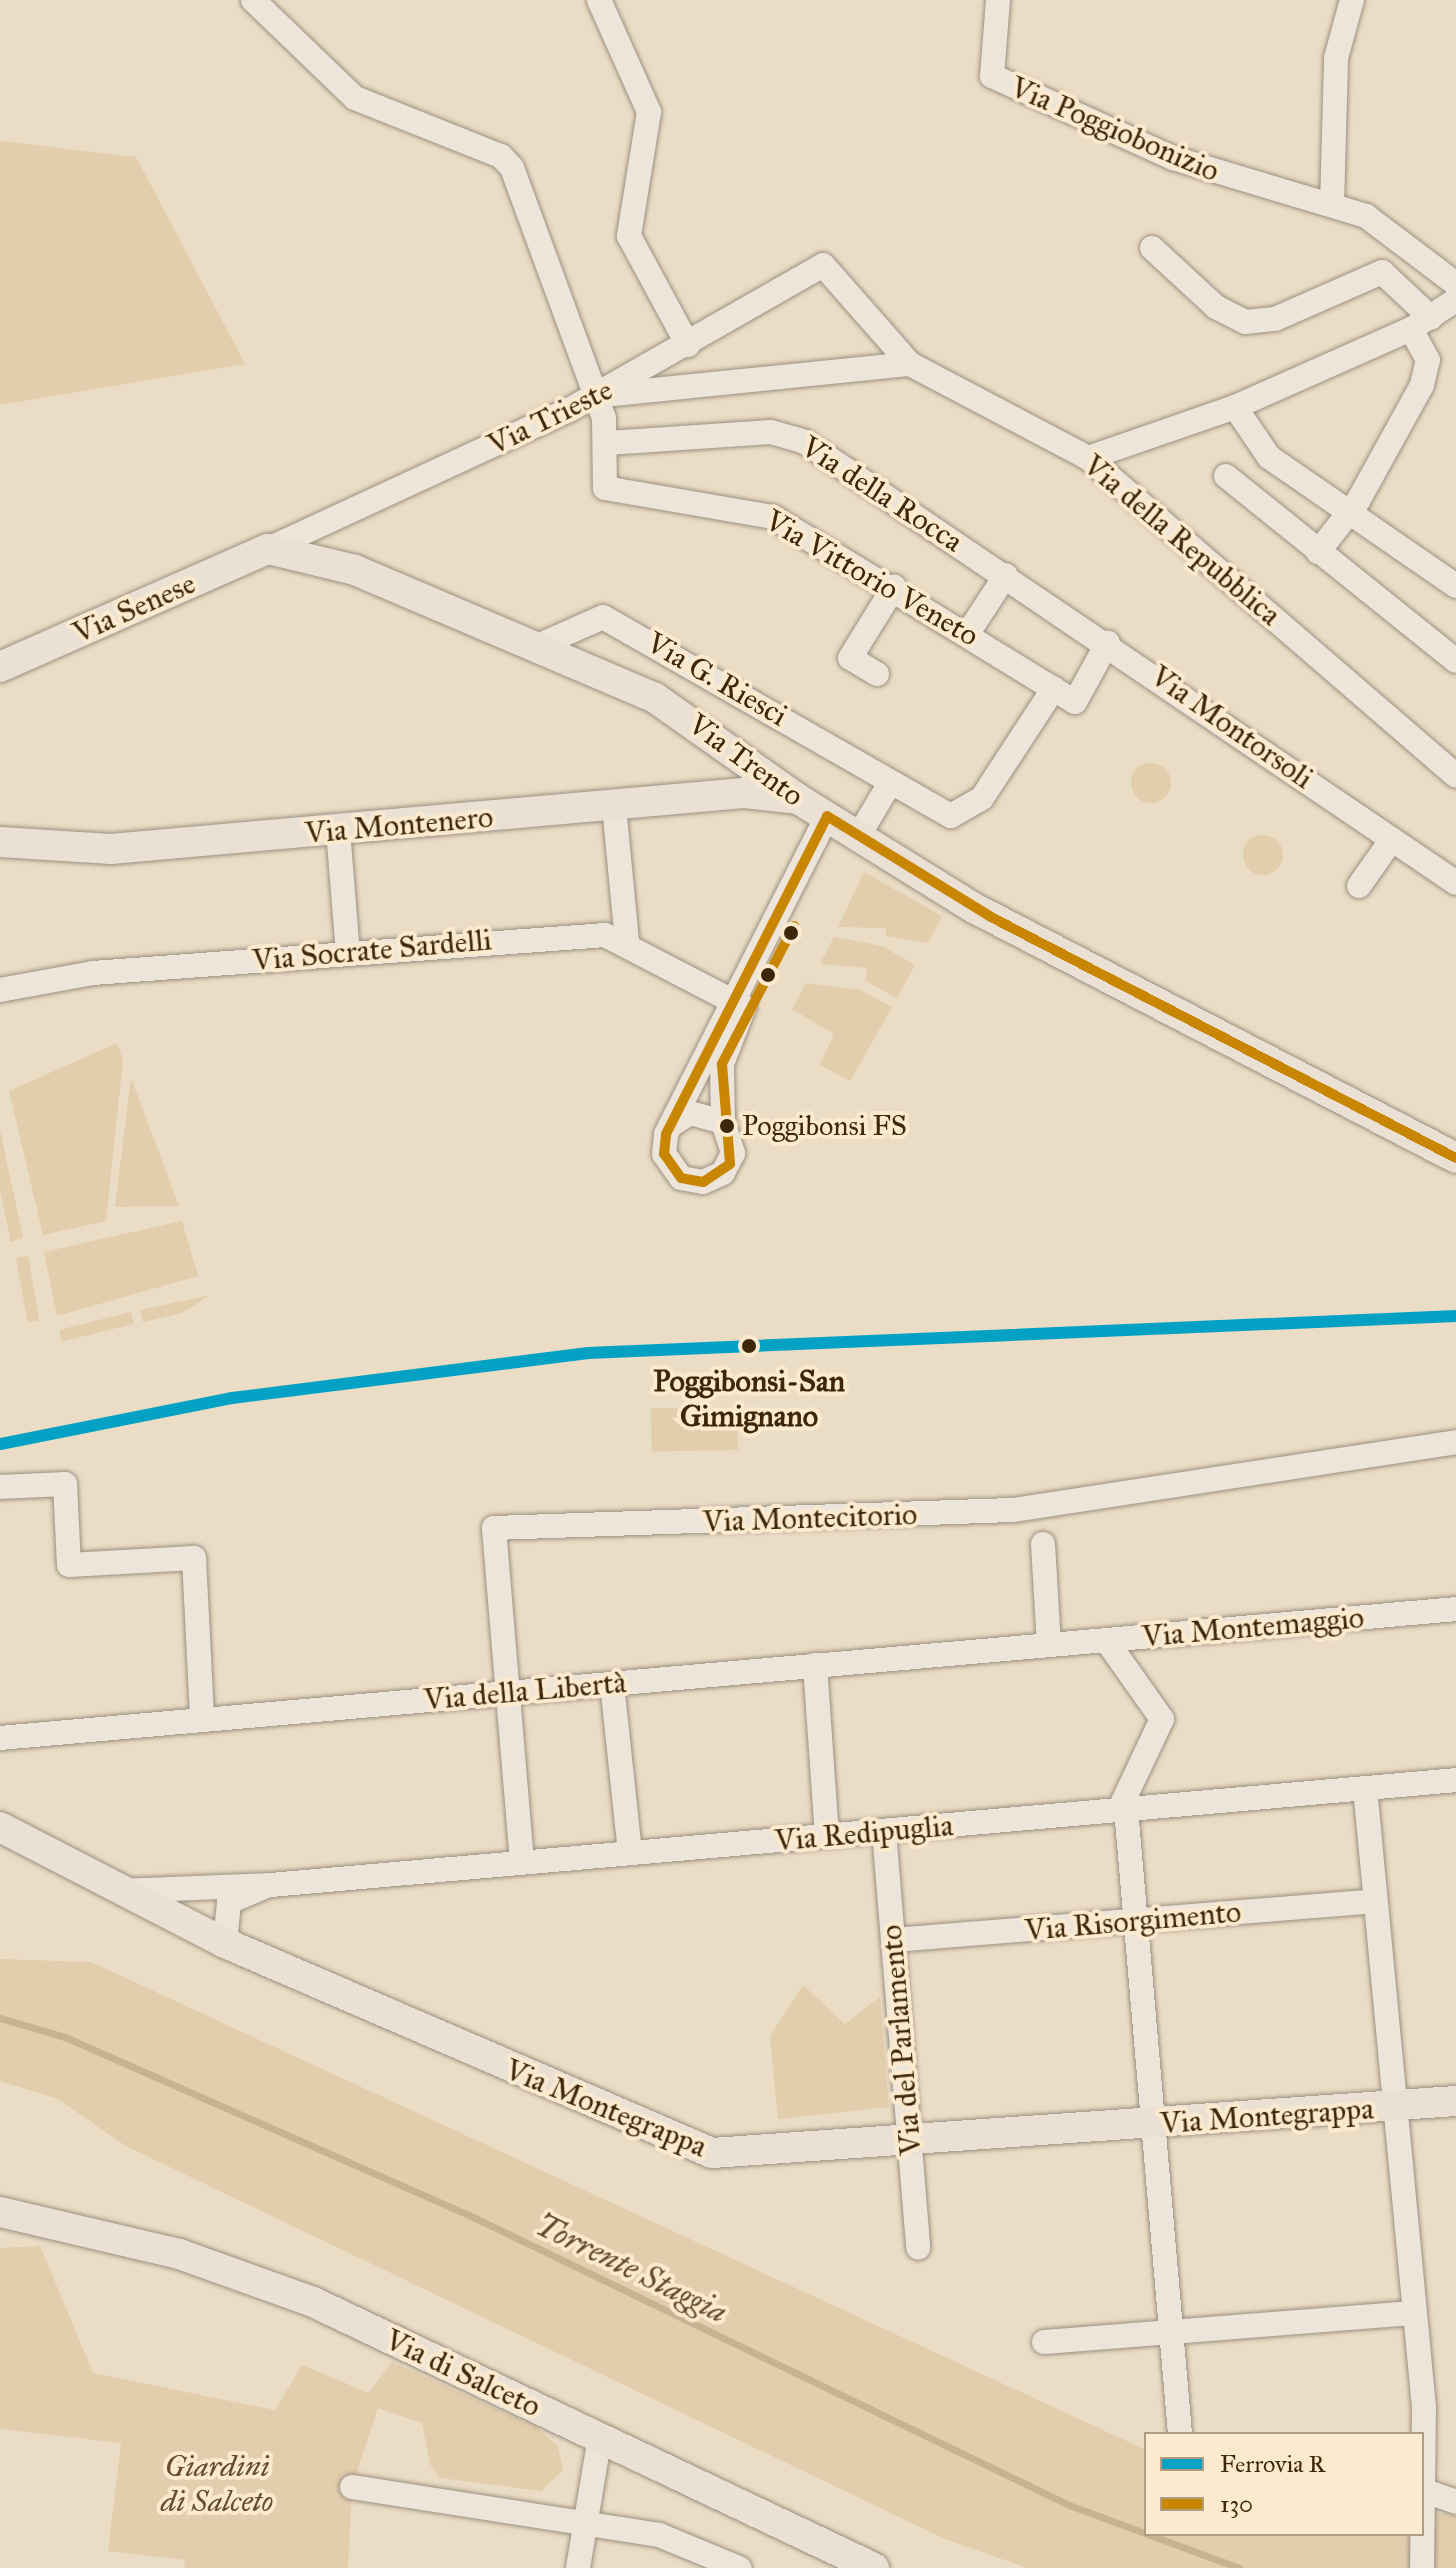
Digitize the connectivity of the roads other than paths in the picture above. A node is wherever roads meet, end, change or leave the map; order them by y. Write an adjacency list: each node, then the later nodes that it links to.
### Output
1 (599, 0): 11 (street)
2 (998, 0): 5 (street, Via Poggiobonizio)
3 (1352, 0): 5 (street)
4 (253, 2): 13 (street)
5 (1332, 205): 8 (street, Via Poggiobonizio)
6 (1152, 248): 10 (street)
7 (823, 265): 11 (street, Via Trieste); 12 (street, Via della Repubblica)
8 (1456, 284)
9 (1456, 300): 10 (street)
10 (1421, 324): 14 (street); 18 (street)
11 (688, 345): 13 (street, Via Trieste)
12 (910, 364): 13 (street); 16 (street, Via della Repubblica)
13 (604, 395): 15 (street); 19 (street, Via Trieste)
14 (1235, 407): 16 (street); 18 (street)
15 (608, 443): 21 (street, Via della Rocca); 23 (street, Via Vittorio Veneto)
16 (1088, 458): 32 (street, Via della Repubblica)
17 (1226, 476): 20 (street)
18 (1351, 512): 20 (street); 22 (street)
19 (268, 549): 26 (main road, Via Trento); 28 (main road, Via Senese)
20 (1318, 552): 27 (street)
21 (1006, 575): 24 (street); 25 (street, Via Montorsoli)
22 (1456, 586)
23 (894, 587): 24 (street, Via Vittorio Veneto); 29 (street)
24 (968, 633): 30 (street, Via Vittorio Veneto)
25 (1108, 642): 30 (street, Via Vittorio Veneto); 40 (street, Via Montorsoli)
26 (540, 645): 31 (main road, Via Trento); 33 (street, Via G. Riesci)
27 (1456, 661)
28 (0, 667)
29 (877, 674)
30 (1054, 688): 33 (street, Via G. Riesci)
31 (742, 754): 34 (main road); 35 (main road, Via Trento)
32 (1456, 776)
33 (890, 783): 39 (street)
34 (721, 795): 35 (main road, Via Montenero); 36 (main road, Via Montenero)
35 (798, 799): 37 (main road, Via Trento)
36 (614, 806): 38 (main road, Via Montenero); 46 (street)
37 (827, 816): 39 (main road, Via Trento); 49 (street)
38 (338, 830): 42 (main road, Via Montenero); 47 (street)
39 (859, 835): 52 (main road, Via Trento)
40 (1392, 839): 44 (street, Via Montorsoli); 45 (street)
41 (0, 842): 42 (main road, Via Montenero)
42 (85, 849): 43 (street)
43 (0, 855)
44 (1456, 883)
45 (1359, 886)
46 (627, 942): 47 (street, Via Socrate Sardelli); 49 (street, Via Socrate Sardelli)
47 (348, 953): 48 (street, Via Socrate Sardelli)
48 (0, 990)
49 (732, 996): 50 (street); 51 (street)
50 (723, 1122): 51 (street); 51 (street)
51 (671, 1125)
52 (1456, 1158)
53 (1456, 1442): 61 (street, Via Montecitorio)
54 (0, 1487): 62 (street)
55 (1043, 1544): 58 (street)
56 (1456, 1609): 57 (street, Via Montemaggio)
57 (1106, 1640): 58 (street, Via Montemaggio); 66 (street)
58 (1049, 1644): 59 (street, Via della Libertà)
59 (815, 1665): 60 (street, Via della Libertà); 69 (street)
60 (612, 1684): 61 (street, Via della Libertà); 70 (street)
61 (509, 1692): 62 (street, Via della Libertà); 71 (street, Via Montecitorio)
62 (202, 1718): 63 (street, Via della Libertà)
63 (0, 1738)
64 (1456, 1780): 65 (street, Via Redipuglia)
65 (1365, 1788): 66 (street, Via Redipuglia); 74 (street)
66 (1122, 1810): 68 (street, Via Redipuglia); 75 (street)
67 (0, 1827): 73 (main road, Via Montegrappa)
68 (884, 1831): 69 (street, Via Redipuglia); 76 (street, Via del Parlamento)
69 (827, 1836): 70 (street, Via Redipuglia)
70 (630, 1853): 71 (street, Via Redipuglia)
71 (522, 1862): 72 (street, Via Redipuglia)
72 (271, 1885): 73 (street, Via Redipuglia); 77 (street, Via Redipuglia)
73 (117, 1891): 77 (main road, Via Montegrappa)
74 (1373, 1901): 75 (street, Via Risorgimento); 79 (street)
75 (1135, 1920): 76 (street, Via Risorgimento); 80 (street)
76 (893, 1940): 81 (street, Via del Parlamento)
77 (225, 1943): 81 (main road, Via Montegrappa)
78 (1456, 2101): 79 (main road, Via Montegrappa)
79 (1390, 2107): 80 (main road, Via Montegrappa); 86 (street)
80 (1151, 2124): 81 (main road, Via Montegrappa); 87 (street)
81 (910, 2143): 85 (street, Via del Parlamento)
82 (0, 2212): 83 (main road, Via di Salceto)
83 (36, 2222): 84 (main road, Via di Salceto); 91 (main road, Via di Salceto)
84 (0, 2227)
85 (918, 2248)
86 (1413, 2313): 87 (street); 90 (street)
87 (1167, 2333): 88 (street); 89 (street)
88 (1044, 2342)
89 (1180, 2432)
90 (1421, 2432)
91 (600, 2437): 96 (street); 100 (main road, Via di Salceto)
92 (352, 2487): 96 (street)
93 (1425, 2498): 94 (street); 95 (street)
94 (1456, 2502)
95 (1424, 2521)
96 (583, 2524): 98 (street); 99 (street)
97 (1423, 2536): 101 (street)
98 (578, 2568)
99 (739, 2568)
100 (874, 2568)
101 (1422, 2568)

